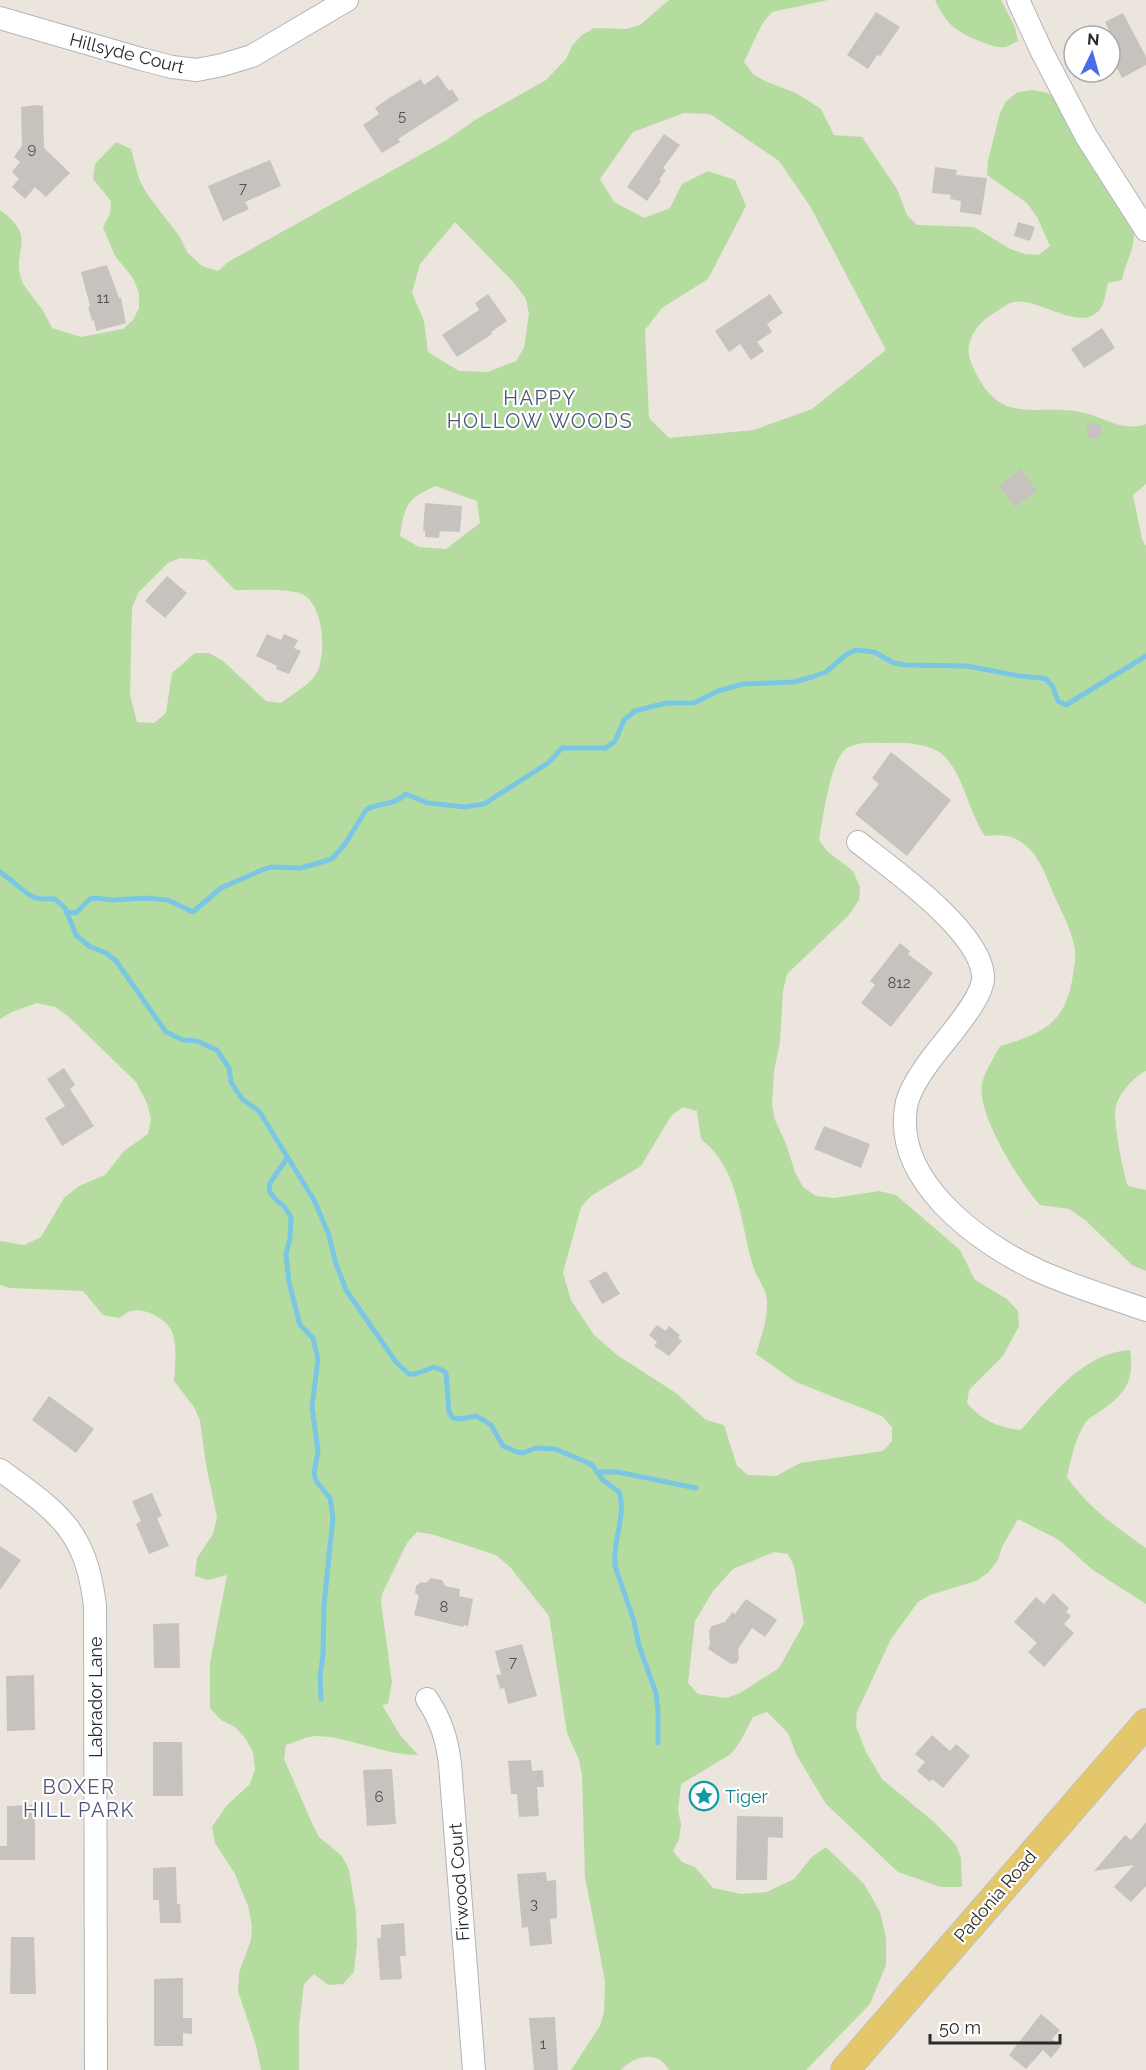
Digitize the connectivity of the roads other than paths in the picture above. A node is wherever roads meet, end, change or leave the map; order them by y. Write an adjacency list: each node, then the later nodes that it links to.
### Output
1 (347, 0): 3 (street, Hillsyde Court)
2 (1018, 0): 4 (street)
3 (0, 18)
4 (1146, 230)
5 (858, 842): 6 (street)
6 (1146, 1310)
7 (0, 1470): 10 (street, Labrador Lane)
8 (427, 1699): 11 (street, Firwood Court)
9 (1146, 1723): 12 (main road, Padonia Road)
10 (96, 2070)
11 (474, 2070)
12 (845, 2070)

